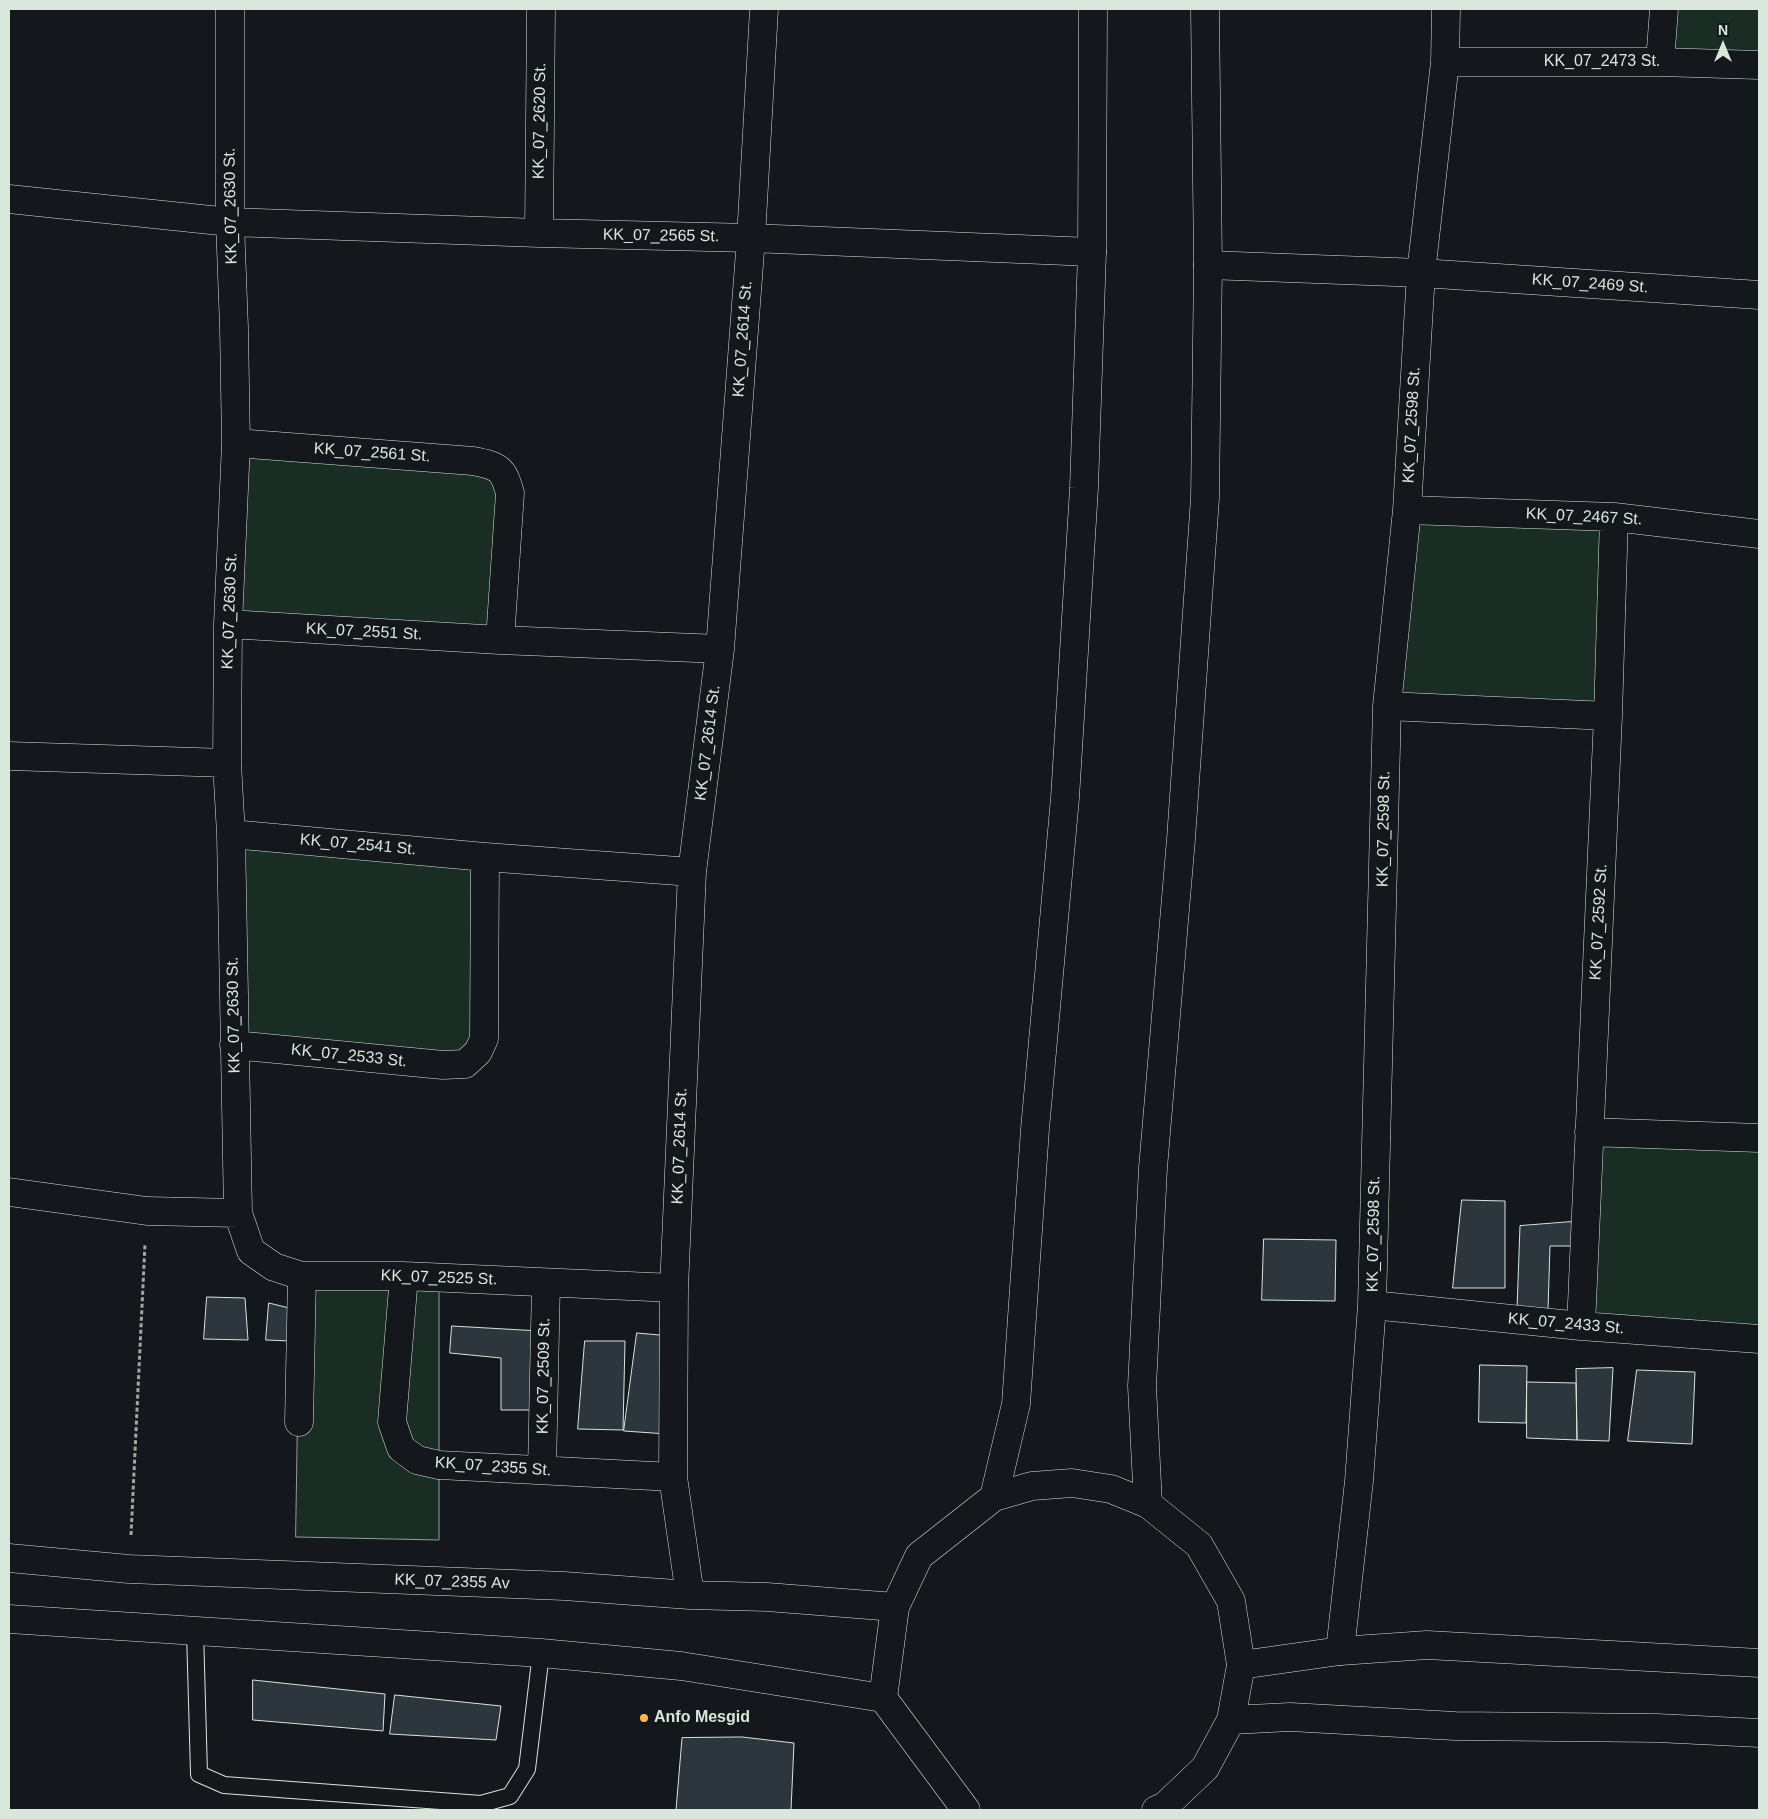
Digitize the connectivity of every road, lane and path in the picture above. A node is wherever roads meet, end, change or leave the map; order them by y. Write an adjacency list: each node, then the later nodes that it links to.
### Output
1 (230, 9): 13 (main road, KK_07_2630 St.)
2 (522, 9): 3 (main road, KK_07_2620 St.)
3 (541, 9): 14 (main road, KK_07_2620 St.)
4 (764, 9): 15 (main road, KK_07_2614 St.)
5 (1092, 9): 16 (main road)
6 (1204, 9): 17 (main road)
7 (1446, 9): 9 (main road, KK_07_2598 St.)
8 (1664, 9): 10 (main road)
9 (1444, 62): 10 (main road, KK_07_2473 St.); 18 (main road, KK_07_2598 St.)
10 (1660, 62): 11 (main road, KK_07_2473 St.)
11 (1759, 65)
12 (9, 199): 13 (main road, KK_07_2565 St.)
13 (230, 222): 14 (main road, KK_07_2565 St.); 20 (main road, KK_07_2630 St.)
14 (539, 233): 15 (main road, KK_07_2565 St.)
15 (751, 238): 16 (main road, KK_07_2565 St.); 26 (main road, KK_07_2614 St.)
16 (1092, 252): 50 (main road)
17 (1208, 265): 18 (main road, KK_07_2469 St.); 51 (main road)
18 (1421, 273): 19 (main road, KK_07_2469 St.); 21 (main road, KK_07_2598 St.)
19 (1759, 295)
20 (236, 443): 24 (main road, KK_07_2630 St.); 25 (main road, KK_07_2561 St.)
21 (1407, 510): 22 (main road, KK_07_2467 St.); 27 (main road, KK_07_2598 St.)
22 (1614, 517): 23 (main road, KK_07_2467 St.); 28 (main road, KK_07_2592 St.)
23 (1759, 534)
24 (228, 624): 25 (main road, KK_07_2551 St.); 30 (main road, KK_07_2630 St.)
25 (500, 640): 26 (main road, KK_07_2551 St.)
26 (720, 649): 33 (main road, KK_07_2614 St.)
27 (1387, 706): 28 (main road); 44 (main road, KK_07_2598 St.)
28 (1608, 716): 35 (main road, KK_07_2592 St.)
29 (9, 756): 30 (main road)
30 (226, 763): 31 (main road, KK_07_2630 St.)
31 (231, 834): 32 (main road, KK_07_2541 St.); 34 (main road, KK_07_2630 St.)
32 (485, 856): 33 (main road, KK_07_2541 St.); 34 (main road, KK_07_2533 St.)
33 (692, 872): 43 (main road, KK_07_2614 St.)
34 (234, 1044): 39 (main road, KK_07_2630 St.)
35 (1589, 1132): 36 (main road); 45 (main road, KK_07_2592 St.)
36 (1759, 1138)
37 (9, 1192): 38 (main road)
38 (147, 1211): 39 (main road); 53 (path)
39 (238, 1212): 40 (main road, KK_07_2525 St.)
40 (302, 1276): 41 (main road, KK_07_2525 St.); 47 (main road)
41 (404, 1276): 42 (main road, KK_07_2525 St.); 48 (main road, KK_07_2355 St.)
42 (546, 1283): 43 (main road, KK_07_2525 St.); 48 (main road, KK_07_2509 St.)
43 (674, 1288): 49 (main road, KK_07_2614 St.)
44 (1372, 1305): 45 (main road, KK_07_2433 St.); 58 (main road, KK_07_2598 St.)
45 (1581, 1326): 46 (main road, KK_07_2433 St.)
46 (1759, 1339)
47 (299, 1422)
48 (542, 1470): 49 (main road, KK_07_2355 St.)
49 (673, 1477): 54 (main road, KK_07_2614 St.)
50 (994, 1497): 51 (main road); 55 (main road)
51 (1148, 1504): 61 (main road)
52 (9, 1558): 53 (main road, KK_07_2355 Av)
53 (129, 1569): 54 (main road, KK_07_2355 Av)
54 (690, 1594): 55 (main road, KK_07_2355 Av)
55 (895, 1607): 62 (main road)
56 (9, 1619): 57 (main road)
57 (195, 1631): 59 (main road); 59 (lane)
58 (1340, 1651): 60 (main road); 61 (main road)
59 (541, 1652): 62 (main road)
60 (1759, 1664)
61 (1242, 1665): 63 (main road)
62 (883, 1698): 65 (main road)
63 (1231, 1720): 64 (main road); 66 (main road)
64 (1759, 1733)
65 (967, 1810)
66 (1156, 1810)

